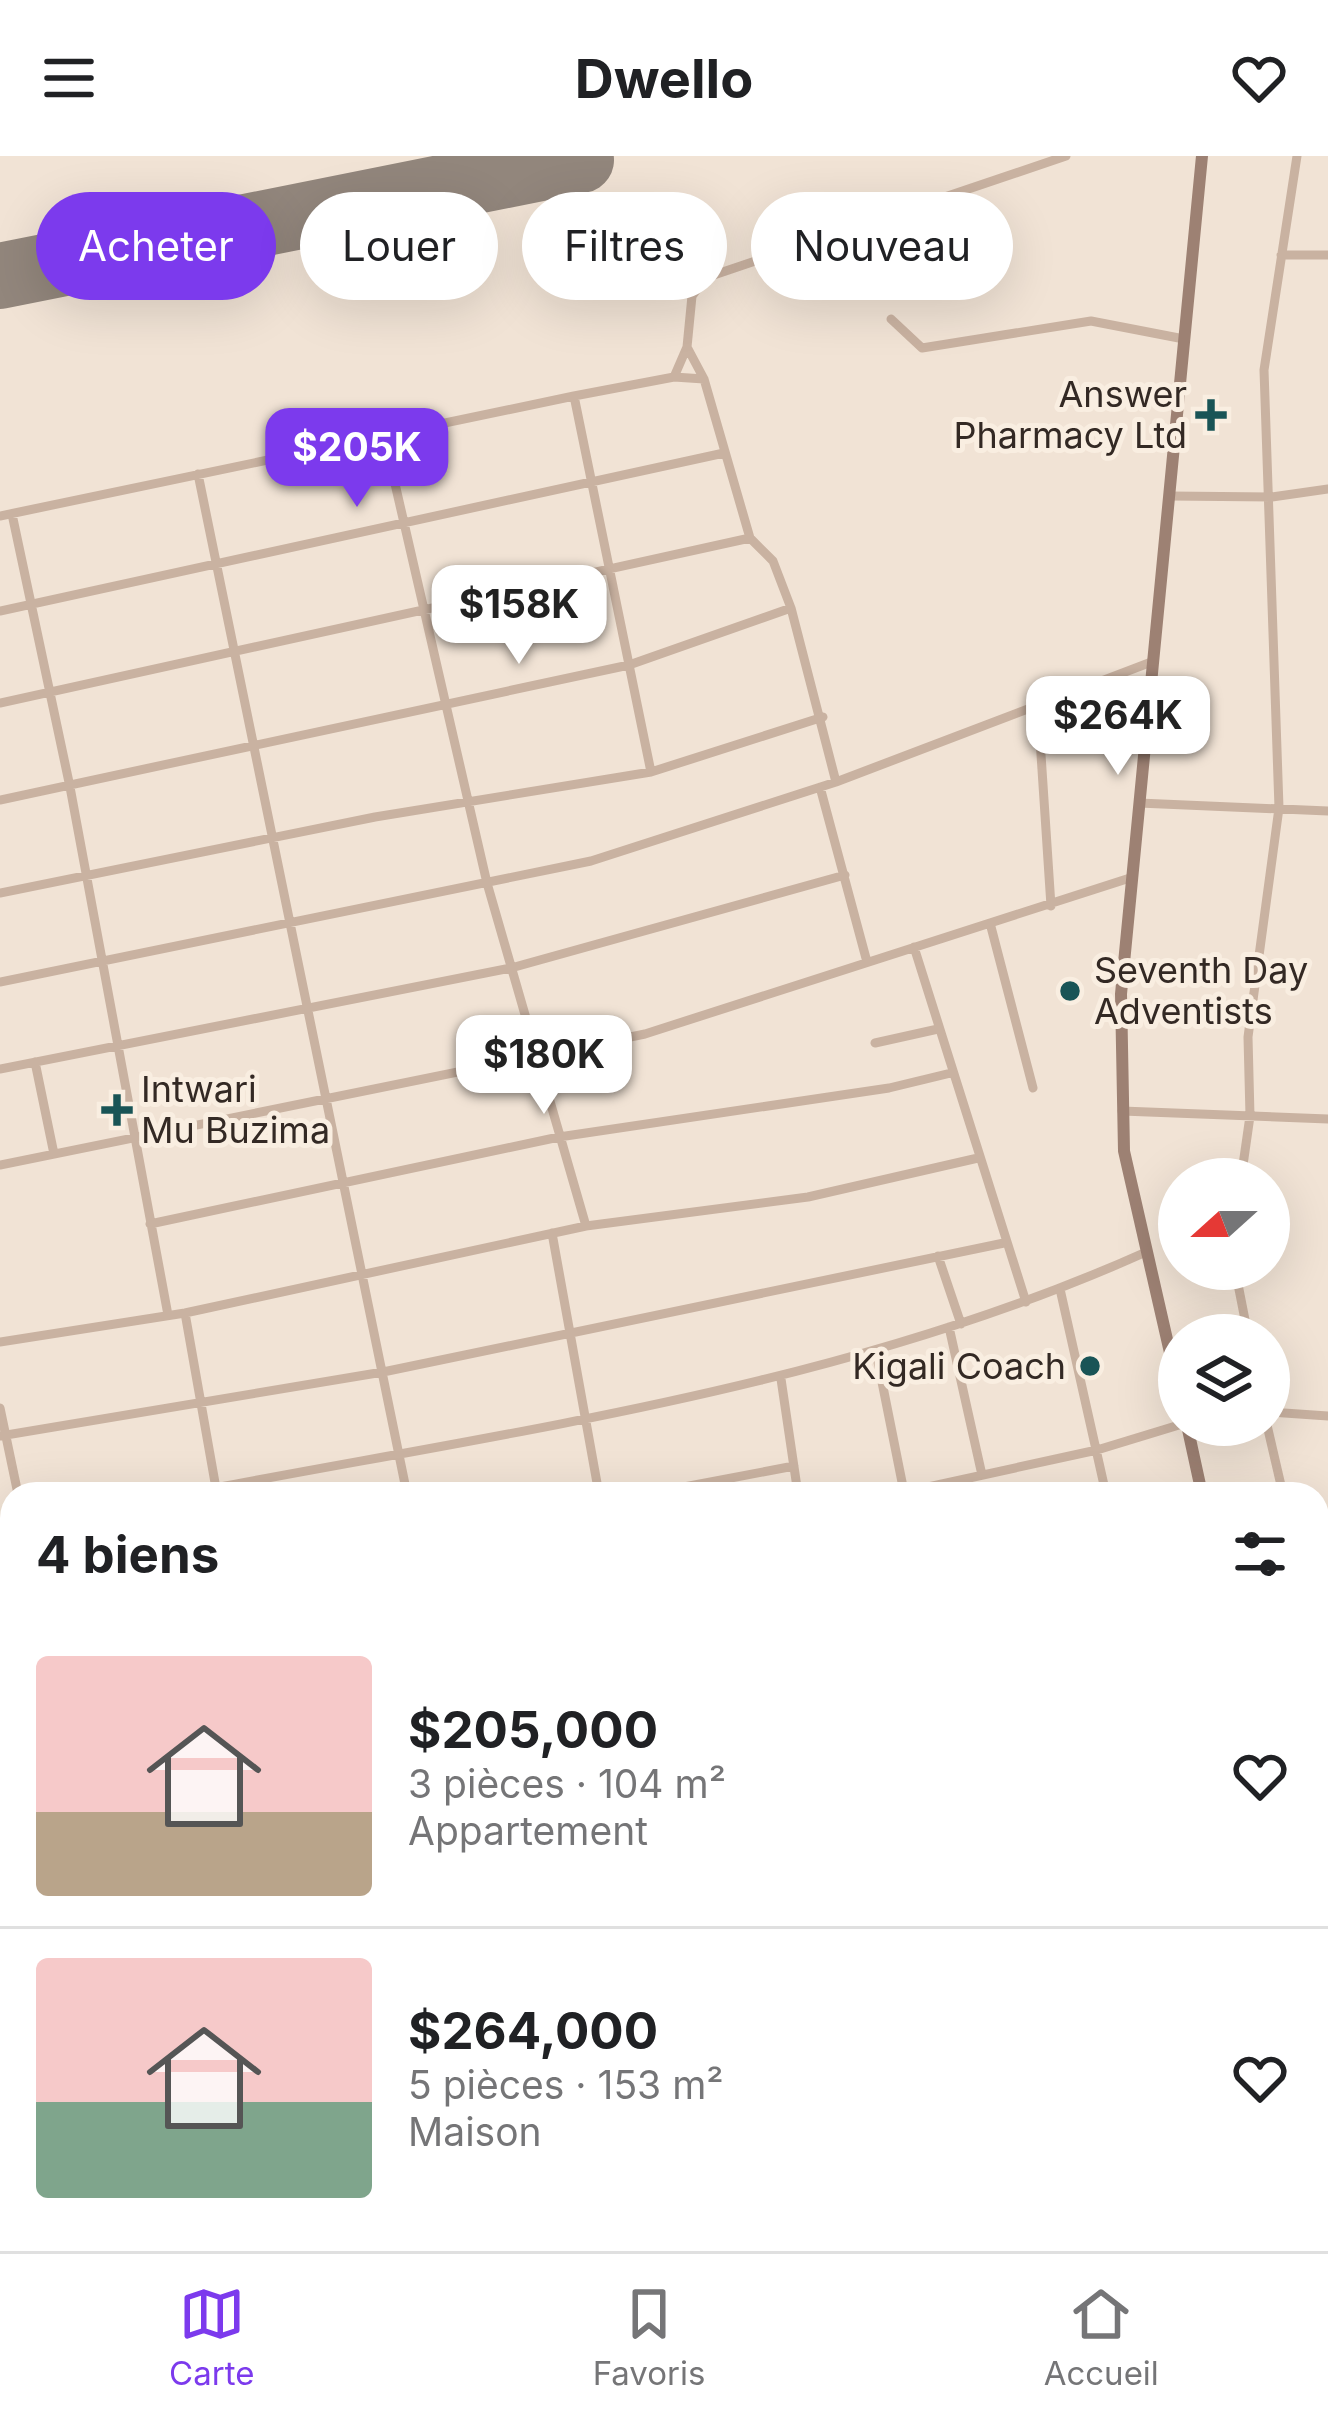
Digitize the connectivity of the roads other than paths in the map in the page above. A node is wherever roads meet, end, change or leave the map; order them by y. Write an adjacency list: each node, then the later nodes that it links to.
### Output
1 (1066, 156): 8 (street)
2 (1202, 156): 7 (street)
3 (1298, 156): 4 (street)
4 (1280, 255): 5 (street); 18 (street)
5 (1328, 255)
6 (891, 319): 7 (street)
7 (1184, 339): 17 (street)
8 (687, 346): 9 (street); 10 (street)
9 (674, 377): 10 (street); 11 (street)
10 (704, 379): 13 (street)
11 (574, 396): 12 (street); 15 (street)
12 (384, 436): 14 (street); 20 (street)
13 (724, 453): 15 (street); 21 (street)
14 (198, 474): 19 (street); 22 (street)
15 (590, 483): 20 (street); 23 (street)
16 (1328, 489): 18 (street)
17 (1170, 496): 18 (street); 29 (street)
18 (1272, 497): 44 (street)
19 (6, 515): 24 (street)
20 (403, 523): 22 (street); 27 (street)
21 (750, 538): 23 (street); 25 (street)
22 (215, 567): 24 (street); 28 (street)
23 (605, 569): 27 (street); 30 (street)
24 (32, 604): 26 (street); 31 (street)
25 (791, 608): 30 (street); 35 (street)
26 (0, 611)
27 (422, 611): 28 (street); 33 (street)
28 (236, 651): 31 (street); 36 (street)
29 (1154, 661): 34 (street); 43 (street)
30 (629, 665): 33 (street); 37 (street)
31 (50, 692): 32 (street); 39 (street)
32 (0, 703)
33 (445, 704): 36 (street); 42 (street)
34 (1038, 709): 38 (street); 52 (street)
35 (823, 717): 37 (street); 38 (street)
36 (255, 748): 39 (street); 46 (street)
37 (651, 772): 42 (street)
38 (836, 782): 40 (street)
39 (70, 787): 41 (street); 48 (street)
40 (820, 787): 47 (street); 50 (street)
41 (0, 800)
42 (467, 802): 46 (street); 50 (street)
43 (1139, 803): 44 (street); 49 (street)
44 (1279, 808): 45 (street); 71 (street)
45 (1328, 811)
46 (275, 836): 48 (street); 53 (street)
47 (845, 875): 56 (street); 58 (street)
48 (85, 877): 51 (street); 57 (street)
49 (1133, 877): 52 (street); 70 (street)
50 (487, 884): 53 (street); 58 (street)
51 (0, 893)
52 (1051, 906): 54 (street)
53 (294, 922): 57 (street); 60 (street)
54 (990, 922): 55 (street); 68 (street)
55 (914, 947): 56 (street); 61 (street)
56 (867, 962): 64 (street)
57 (99, 963): 59 (street); 63 (street)
58 (512, 968): 60 (street); 64 (street)
59 (0, 982)
60 (309, 1009): 63 (street); 69 (street)
61 (938, 1029): 62 (street); 67 (street)
62 (875, 1043)
63 (117, 1046): 65 (street); 74 (street)
64 (538, 1052): 69 (street); 73 (street)
65 (34, 1062): 66 (street); 75 (street)
66 (0, 1069)
67 (951, 1072): 73 (street); 76 (street)
68 (1033, 1088)
69 (326, 1098): 74 (street); 79 (street)
70 (1122, 1111): 71 (street); 84 (street)
71 (1250, 1116): 72 (street); 77 (street)
72 (1328, 1119)
73 (559, 1137): 79 (street); 81 (street)
74 (134, 1138): 75 (street); 80 (street)
75 (53, 1154): 78 (street)
76 (977, 1158): 81 (street); 83 (street)
77 (1244, 1158)
78 (0, 1165)
79 (344, 1183): 80 (street); 86 (street)
80 (151, 1224): 91 (street)
81 (586, 1226): 82 (street)
82 (552, 1233): 86 (street); 93 (street)
83 (1004, 1243): 85 (street); 88 (street)
84 (1146, 1252): 87 (street); 90 (street)
85 (938, 1256): 92 (street); 93 (street)
86 (362, 1273): 89 (street); 96 (street)
87 (1060, 1289): 88 (street); 107 (street)
88 (1026, 1302): 92 (street)
89 (184, 1313): 91 (street); 98 (street)
90 (1161, 1314)
91 (168, 1315): 94 (street)
92 (955, 1325): 95 (street); 110 (street)
93 (570, 1333): 96 (street); 102 (street)
94 (0, 1342)
95 (876, 1352): 97 (street); 118 (street)
96 (383, 1372): 98 (street); 108 (street)
97 (781, 1379): 102 (street); 109 (street)
98 (201, 1401): 104 (street); 112 (street)
99 (0, 1408): 104 (street)
100 (1290, 1413): 101 (street)
101 (1328, 1416)
102 (586, 1418): 108 (street); 115 (street)
103 (1158, 1432): 107 (street)
104 (3, 1435): 111 (street)
105 (1189, 1446): 121 (street)
106 (1272, 1446): 122 (street)
107 (1096, 1450): 110 (street); 120 (street)
108 (399, 1453): 113 (street); 114 (street)
109 (794, 1466): 116 (street); 117 (street)
110 (982, 1475): 119 (street)
111 (15, 1482)
112 (215, 1482)
113 (260, 1482)
114 (404, 1482)
115 (597, 1482)
116 (710, 1482)
117 (797, 1482)
118 (898, 1482)
119 (950, 1482)
120 (1103, 1482)
121 (1199, 1482)
122 (1279, 1482)

